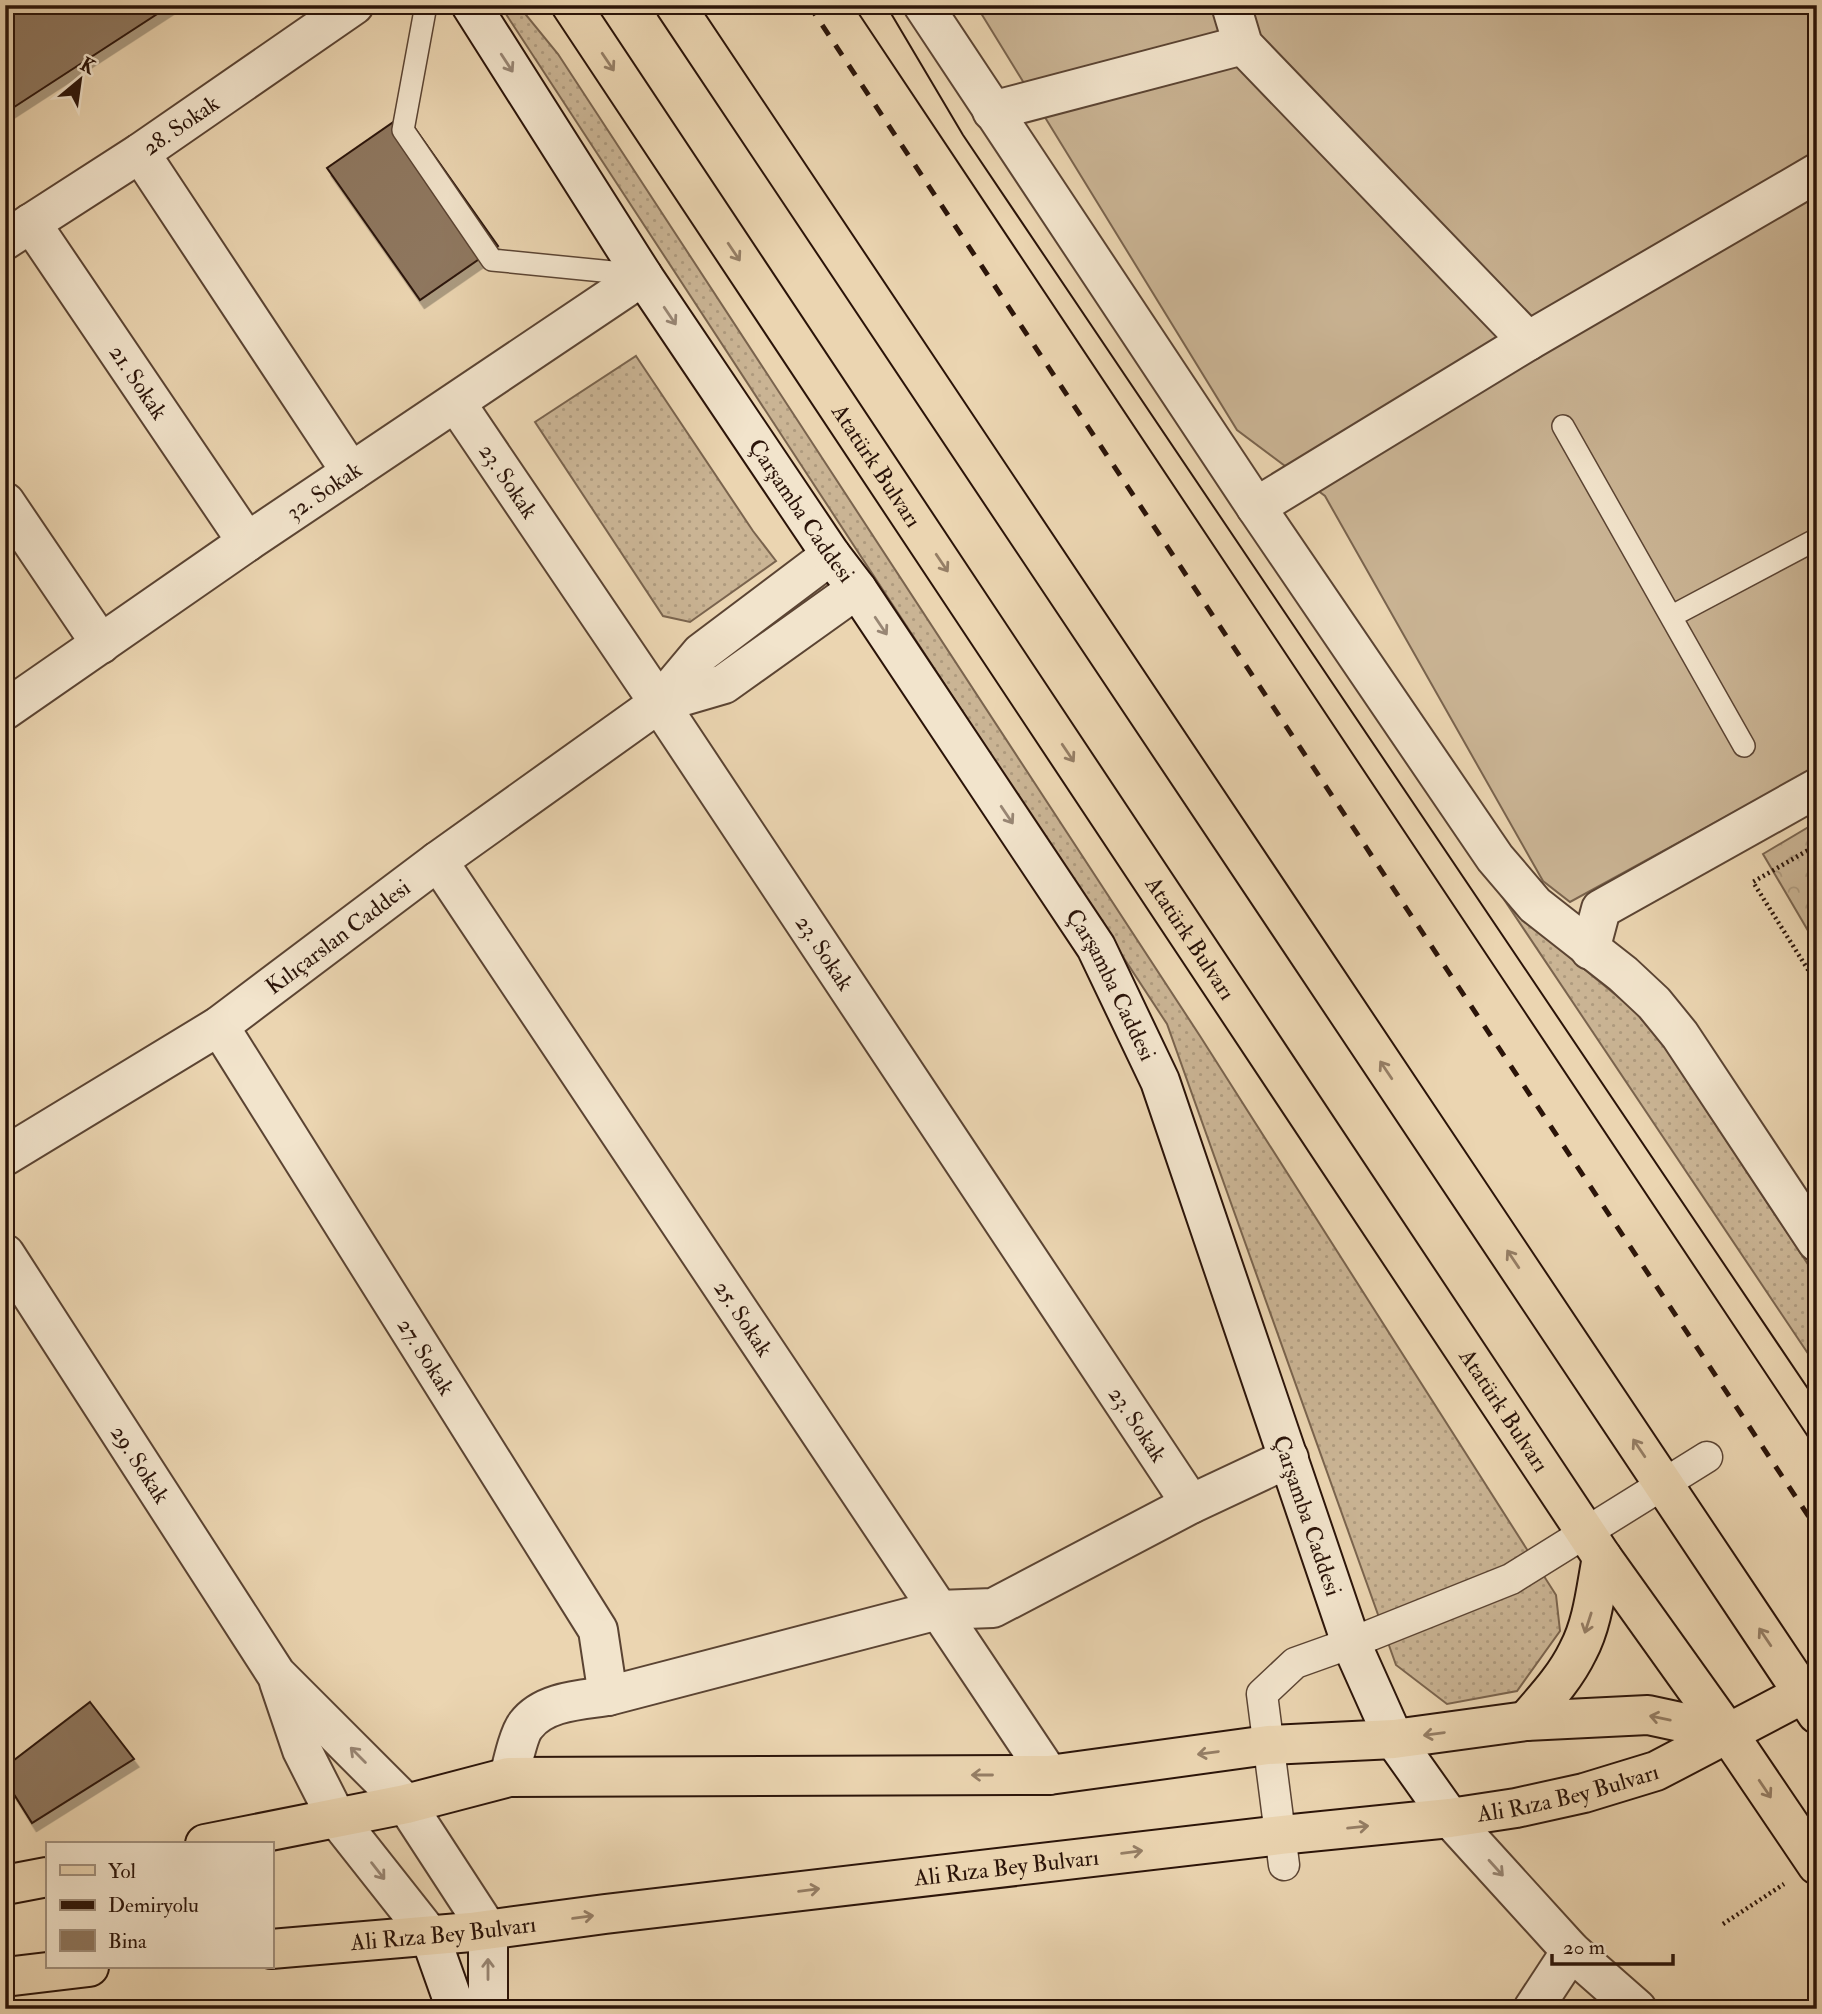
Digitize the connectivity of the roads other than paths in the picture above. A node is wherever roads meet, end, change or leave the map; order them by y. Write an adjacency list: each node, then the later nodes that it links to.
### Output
1 (354, 5): 10 (street, 28. Sokak)
2 (426, 5): 13 (lane)
3 (471, 5): 13 (street, Çarşamba Caddesi, one-way to 13)
4 (571, 5): 40 (main road, Atatürk Bulvarı, one-way to 40)
5 (675, 5): 38 (main road, one-way to 5)
6 (923, 5): 9 (street)
7 (1231, 5): 8 (street)
8 (1243, 45): 9 (street); 14 (street)
9 (992, 111): 19 (street)
10 (140, 153): 12 (street, 28. Sokak); 17 (street)
11 (1817, 173): 14 (street)
12 (18, 232): 21 (street, 21. Sokak)
13 (643, 276): 15 (street, 32. Sokak); 22 (street, Çarşamba Caddesi, one-way to 22)
14 (1528, 341): 19 (street)
15 (456, 403): 17 (street, 32. Sokak); 26 (street, 23. Sokak)
16 (1563, 426): 24 (lane)
17 (351, 472): 21 (street, 32. Sokak)
18 (5, 502): 25 (street)
19 (1256, 507): 31 (street)
20 (1817, 539): 24 (lane)
21 (247, 542): 25 (street, 32. Sokak)
22 (831, 555): 23 (street, Çarşamba Caddesi); 26 (street, Kılıçarslan Caddesi)
23 (857, 589): 26 (street, Kılıçarslan Caddesi); 37 (street, Çarşamba Caddesi, one-way to 37)
24 (1672, 617): 28 (lane)
25 (101, 644): 27 (street, 32. Sokak)
26 (659, 703): 30 (street, Kılıçarslan Caddesi); 39 (street, 23. Sokak)
27 (5, 710)
28 (1744, 746)
29 (1817, 788): 31 (street)
30 (438, 861): 32 (street, Kılıçarslan Caddesi); 41 (street, 25. Sokak)
31 (1590, 950): 34 (street)
32 (219, 1026): 33 (street, Kılıçarslan Caddesi); 44 (street, 27. Sokak)
33 (5, 1156)
34 (1817, 1242)
35 (5, 1254): 43 (street, 29. Sokak)
36 (1707, 1457): 38 (street)
37 (1289, 1458): 39 (street); 42 (street, Çarşamba Caddesi)
38 (1663, 1484): 40 (street); 45 (main road, one-way to 38)
39 (1191, 1504): 41 (street)
40 (1594, 1545): 42 (street); 46 (main road, one-way to 46); 47 (main road, Atatürk Bulvarı)
41 (938, 1611): 44 (street); 50 (street, 25. Sokak)
42 (1350, 1643): 48 (street, Çarşamba Caddesi); 49 (street)
43 (276, 1674): 52 (street, one-way to 43); 53 (street)
44 (608, 1696): 51 (street)
45 (1810, 1704): 47 (main road, Ali Rıza Bey Bulvarı)
46 (1526, 1721): 47 (main road, one-way to 46); 48 (main road, one-way to 48)
47 (1727, 1732): 54 (main road, Ali Rıza Bey Bulvarı); 57 (main road, Atatürk Bulvarı, one-way to 57)
48 (1394, 1739): 49 (main road); 54 (street, Çarşamba Caddesi)
49 (1268, 1745): 50 (main road, one-way to 50); 56 (street)
50 (1049, 1775): 51 (main road, one-way to 51)
51 (509, 1777): 52 (main road)
52 (406, 1804): 53 (main road); 60 (street)
53 (336, 1817): 55 (main road); 61 (street, one-way to 61)
54 (1450, 1818): 56 (main road, Ali Rıza Bey Bulvarı, one-way to 54); 63 (street, Çarşamba Caddesi, one-way to 63)
55 (215, 1842)
56 (1283, 1850): 60 (main road, Ali Rıza Bey Bulvarı, one-way to 56)
57 (1816, 1864)
58 (46, 1877): 59 (main road)
59 (5, 1885)
60 (488, 1930): 61 (main road, Ali Rıza Bey Bulvarı); 67 (street, one-way to 60)
61 (430, 1936): 62 (main road, Ali Rıza Bey Bulvarı); 66 (street)
62 (273, 1949)
63 (1571, 1951): 68 (street); 69 (street, Çarşamba Caddesi)
64 (81, 1968): 65 (main road)
65 (5, 1977)
66 (456, 2009)
67 (488, 2009)
68 (1533, 2009)
69 (1637, 2009)

